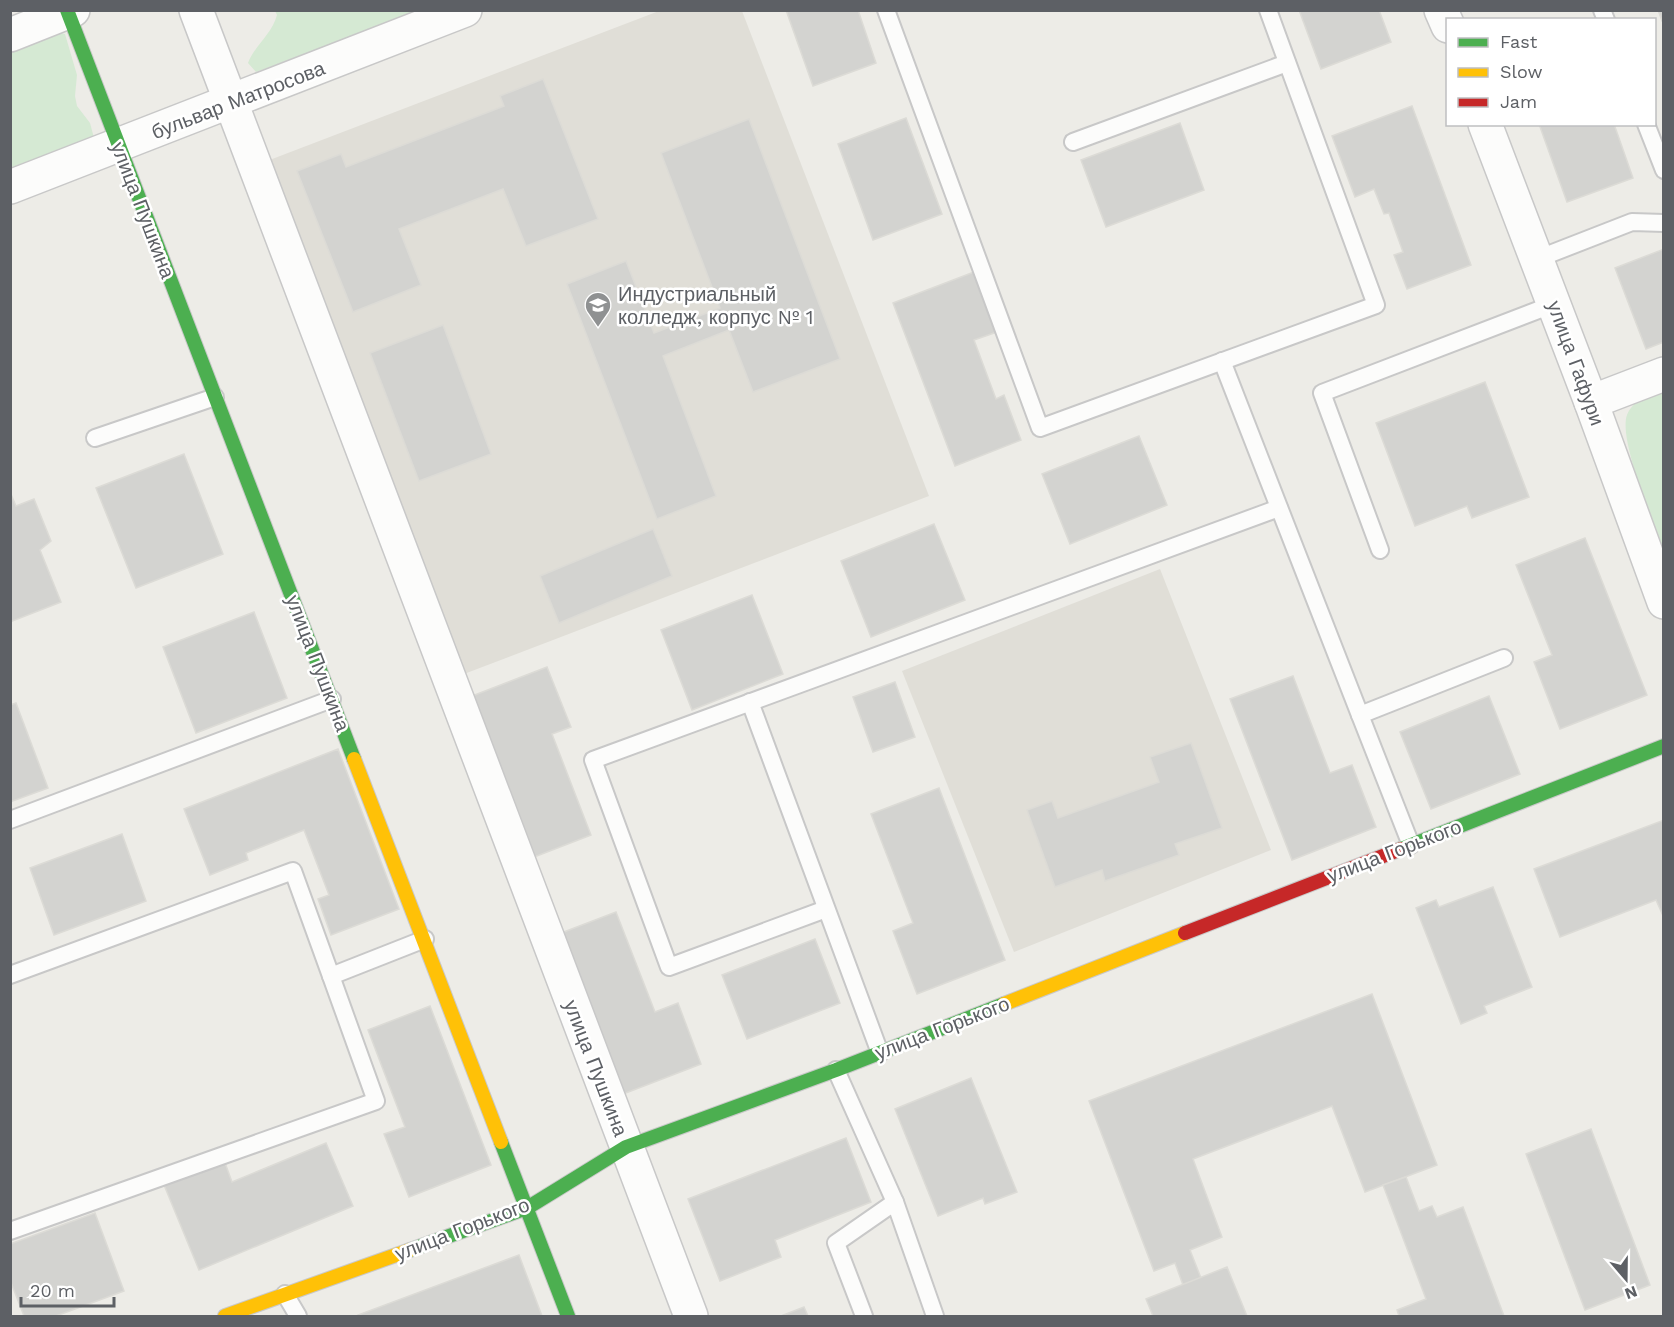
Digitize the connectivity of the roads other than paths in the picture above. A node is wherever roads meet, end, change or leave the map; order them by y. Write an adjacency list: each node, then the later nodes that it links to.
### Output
1 (196, 10): 8 (street, улица Пушкина)
2 (465, 10): 8 (street, бульвар Матросова)
3 (886, 10): 18 (lane)
4 (1268, 10): 7 (lane)
5 (69, 11): 6 (street); 12 (street, улица Пушкина)
6 (10, 35)
7 (1287, 63): 11 (lane); 18 (lane)
8 (230, 103): 12 (street, бульвар Матросова); 39 (street, улица Пушкина)
9 (1486, 126): 16 (street, улица Гафури)
10 (1647, 126): 13 (lane)
11 (1073, 142)
12 (118, 147): 14 (street, бульвар Матросова); 20 (street, улица Пушкина)
13 (1664, 170)
14 (10, 187)
15 (1664, 223): 16 (lane)
16 (1537, 259): 17 (street, улица Гафури)
17 (1554, 304): 21 (street, улица Гафури); 24 (lane)
18 (1222, 361): 23 (lane)
19 (1664, 374): 21 (street)
20 (215, 397): 22 (lane); 27 (street, улица Пушкина)
21 (1591, 402): 25 (street, улица Гафури)
22 (95, 438)
23 (1279, 508): 28 (lane); 29 (lane)
24 (1380, 550)
25 (1664, 602)
26 (1504, 658): 29 (lane)
27 (332, 699): 31 (lane); 34 (street, улица Пушкина)
28 (750, 702): 33 (lane); 33 (lane)
29 (1360, 715): 32 (lane)
30 (1664, 746): 32 (street, улица Горького)
31 (10, 820)
32 (1411, 845): 37 (street, улица Горького)
33 (826, 909): 37 (lane)
34 (425, 939): 36 (lane); 41 (street, улица Пушкина)
35 (10, 975): 36 (lane)
36 (331, 976): 42 (lane)
37 (880, 1053): 38 (street, улица Горького)
38 (836, 1070): 39 (street, улица Горького); 40 (lane)
39 (626, 1147): 41 (street, улица Горького); 47 (street, улица Пушкина)
40 (895, 1202): 48 (lane); 49 (lane)
41 (527, 1208): 43 (street, улица Горького); 46 (street, улица Пушкина)
42 (10, 1231)
43 (285, 1294): 44 (street, улица Горького); 45 (lane)
44 (225, 1317)
45 (298, 1317)
46 (568, 1317)
47 (691, 1317)
48 (864, 1317)
49 (935, 1317)

